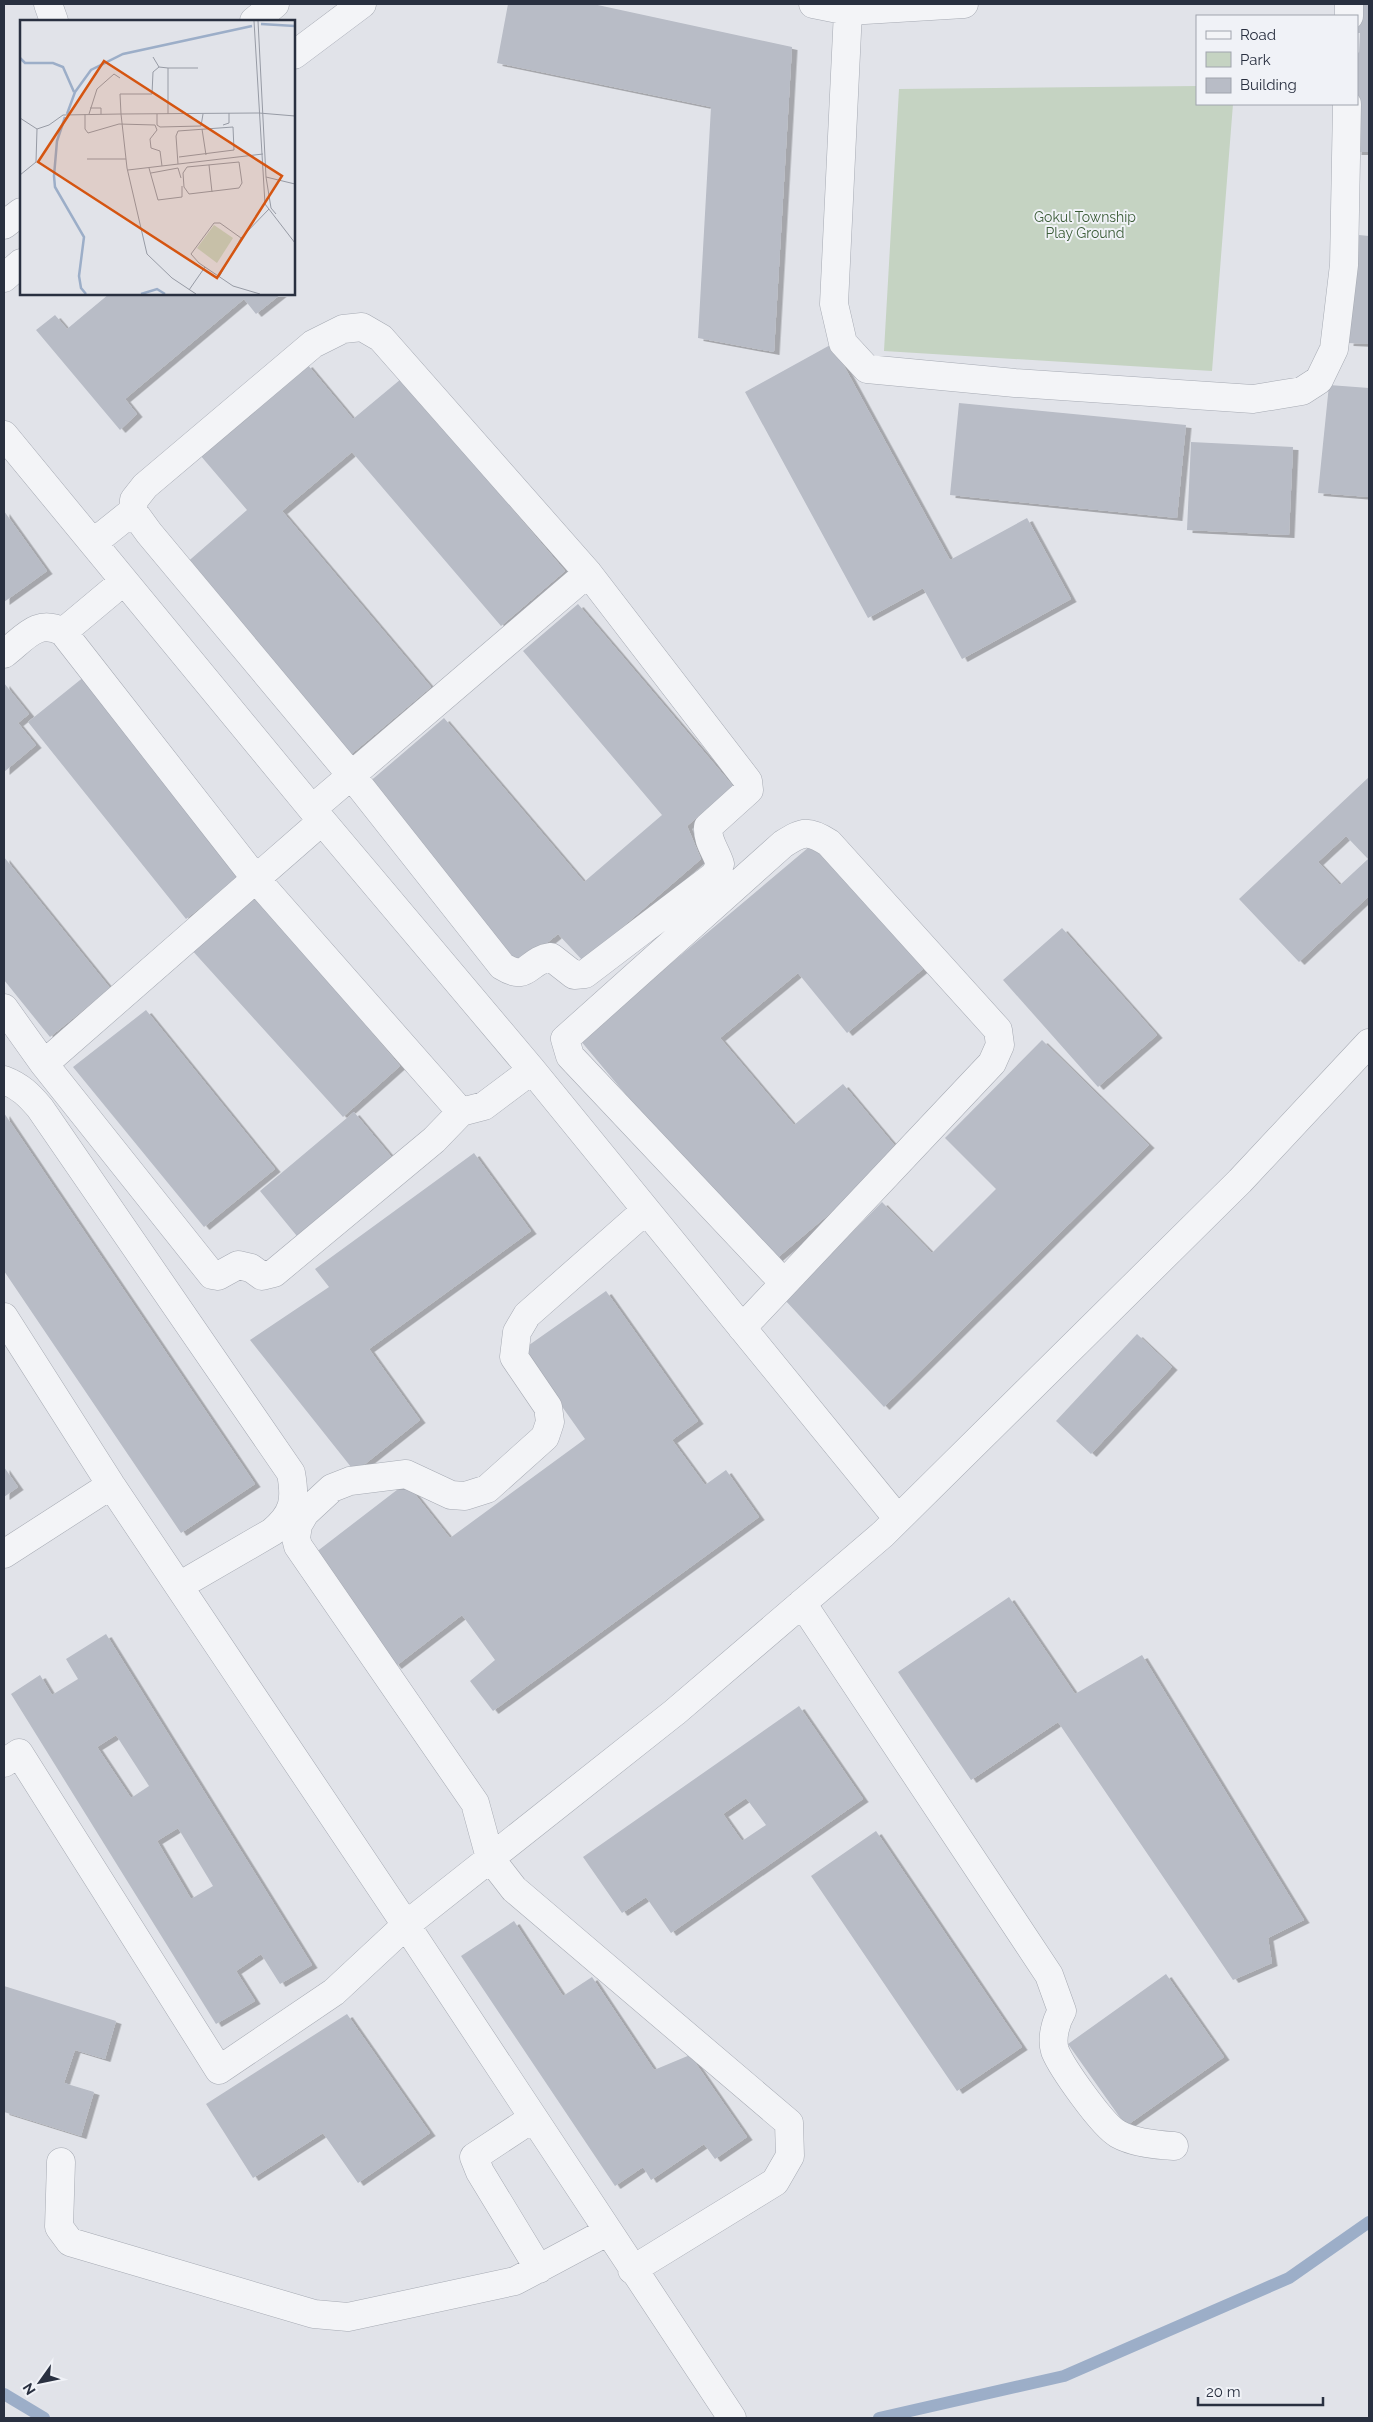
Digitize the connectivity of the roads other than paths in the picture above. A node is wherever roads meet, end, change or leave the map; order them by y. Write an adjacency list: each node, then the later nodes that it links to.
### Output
1 (48, 4): 7 (street)
2 (275, 4): 8 (street)
3 (362, 4): 9 (street)
4 (813, 4): 6 (street)
5 (964, 4): 6 (street)
6 (848, 11): 11 (street)
7 (54, 20)
8 (255, 20)
9 (295, 54)
10 (1347, 105): 11 (street)
11 (1358, 183)
12 (20, 213): 13 (street)
13 (4, 225)
14 (20, 264): 15 (street)
15 (4, 278)
16 (4, 435): 18 (street)
17 (133, 511): 18 (street); 19 (street); 23 (street)
18 (93, 543): 20 (street)
19 (588, 573): 23 (street); 23 (street)
20 (124, 581): 21 (street); 24 (street)
21 (63, 632): 22 (street); 25 (street)
22 (4, 654)
23 (351, 775): 24 (street)
24 (317, 815): 25 (street); 29 (street)
25 (256, 879): 28 (street); 31 (street)
26 (4, 1008): 28 (street)
27 (1369, 1043): 37 (street)
28 (44, 1064): 31 (street)
29 (532, 1070): 31 (street); 32 (street)
30 (4, 1080): 39 (street)
31 (461, 1112)
32 (646, 1210): 35 (street); 42 (street)
33 (784, 1283): 33 (street); 35 (street)
34 (4, 1317): 36 (street)
35 (742, 1328): 37 (street)
36 (112, 1484): 38 (street); 39 (street)
37 (898, 1519): 40 (street)
38 (4, 1554)
39 (179, 1586): 43 (street)
40 (802, 1603): 42 (street); 45 (street)
41 (4, 1763): 43 (street)
42 (490, 1858): 43 (street); 49 (street)
43 (406, 1925): 44 (street)
44 (533, 2118): 47 (street); 48 (street)
45 (1174, 2146)
46 (61, 2162): 48 (street)
47 (607, 2232): 48 (street); 49 (street)
48 (539, 2270)
49 (632, 2270): 50 (street)
50 (732, 2418)

